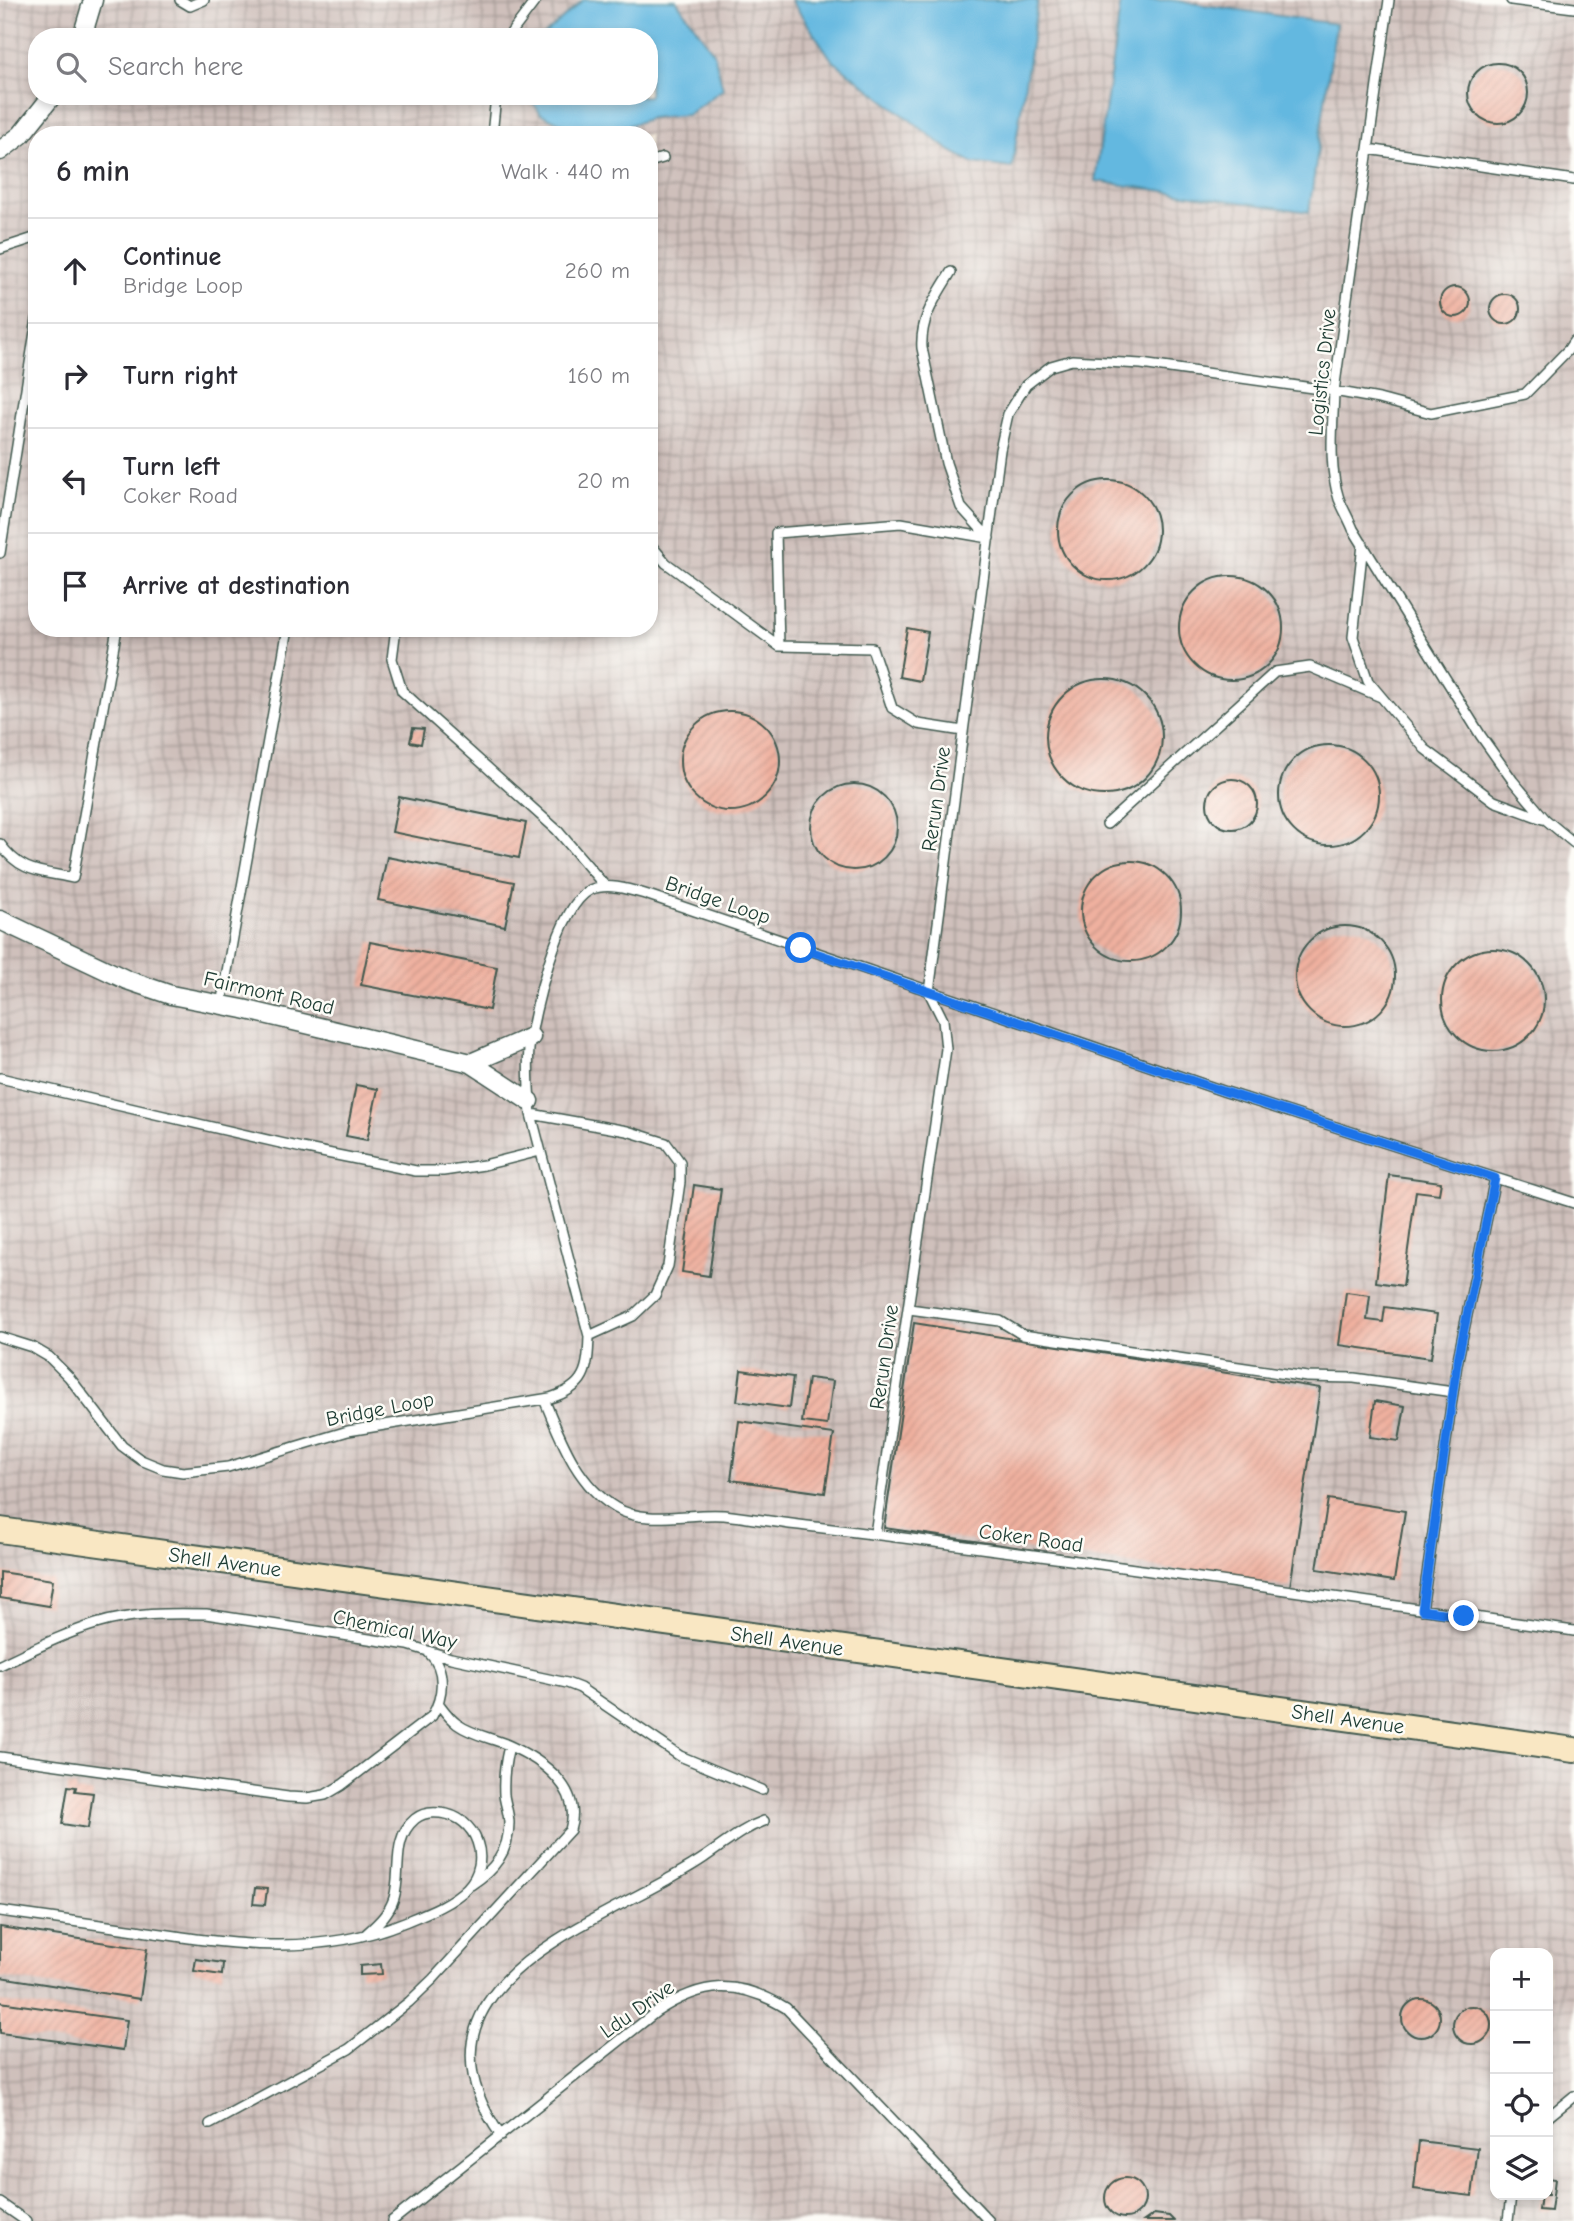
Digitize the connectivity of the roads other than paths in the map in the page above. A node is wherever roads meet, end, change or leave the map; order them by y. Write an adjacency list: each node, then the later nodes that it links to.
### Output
1 (93, 0): 8 (street)
2 (180, 0): 3 (lane)
3 (204, 0)
4 (536, 0): 9 (lane)
5 (1389, 0): 15 (lane, Logistics Drive)
6 (1511, 0): 7 (lane)
7 (1574, 8)
8 (85, 28)
9 (515, 28)
10 (45, 105): 12 (street)
11 (495, 105): 13 (lane)
12 (29, 126)
13 (493, 126)
14 (28, 127): 16 (street)
15 (1368, 149): 19 (lane); 25 (lane, Logistics Drive)
16 (0, 151)
17 (663, 158): 18 (lane)
18 (658, 159)
19 (1574, 180)
20 (28, 240): 21 (lane)
21 (0, 249)
22 (951, 272): 26 (lane)
23 (1574, 341): 25 (lane, Rerun Drive)
24 (28, 376): 28 (lane)
25 (1334, 391): 26 (lane, Rerun Drive); 27 (lane, Logistics Drive)
26 (989, 538): 33 (lane); 35 (lane, Rerun Drive)
27 (1363, 544): 34 (lane); 36 (lane, Logistics Drive)
28 (0, 553)
29 (658, 554): 33 (lane)
30 (115, 637): 39 (lane)
31 (286, 637): 43 (lane)
32 (395, 637): 40 (lane)
33 (779, 646): 35 (lane)
34 (1382, 698): 36 (lane); 37 (lane)
35 (963, 731): 42 (lane, Rerun Drive)
36 (1545, 819): 38 (lane, Logistics Drive)
37 (1107, 824)
38 (1574, 843)
39 (0, 844)
40 (606, 886): 42 (lane, Bridge Loop); 44 (lane, Bridge Loop)
41 (0, 920): 43 (street, Fairmont Road)
42 (929, 992): 49 (lane, Bridge Loop); 51 (lane, Rerun Drive)
43 (221, 1005): 45 (street, Fairmont Road)
44 (531, 1037): 45 (street); 47 (lane, Bridge Loop)
45 (471, 1063): 47 (street, Fairmont Road)
46 (0, 1078): 48 (lane)
47 (530, 1107): 48 (lane, Bridge Loop); 52 (lane)
48 (540, 1151): 52 (lane, Bridge Loop)
49 (1495, 1178): 50 (lane, Bridge Loop); 54 (lane)
50 (1574, 1203)
51 (909, 1309): 54 (lane); 57 (lane, Rerun Drive)
52 (589, 1336): 55 (lane, Bridge Loop)
53 (0, 1337): 55 (lane, Bridge Loop)
54 (1453, 1392): 58 (lane)
55 (544, 1399): 57 (lane, Coker Road)
56 (0, 1530): 64 (street, Shell Avenue)
57 (875, 1534): 58 (lane, Coker Road)
58 (1422, 1610): 59 (lane, Coker Road)
59 (1574, 1631)
60 (425, 1650): 61 (lane, Chemical Way); 62 (lane); 66 (lane, Chemical Way)
61 (0, 1665)
62 (439, 1703): 63 (lane); 65 (lane)
63 (509, 1746): 68 (lane); 73 (lane)
64 (1574, 1751)
65 (0, 1757)
66 (762, 1790)
67 (764, 1821): 74 (lane)
68 (469, 1886): 70 (lane); 70 (lane)
69 (0, 1910): 70 (lane)
70 (366, 1935)
71 (1574, 2096): 72 (lane)
72 (1553, 2113)
73 (210, 2124)
74 (501, 2136): 78 (lane, Ldu Drive); 79 (lane, Ldu Drive)
75 (1510, 2200): 80 (lane)
76 (0, 2203): 77 (lane)
77 (26, 2221)
78 (392, 2221)
79 (989, 2221)
80 (1508, 2221)

